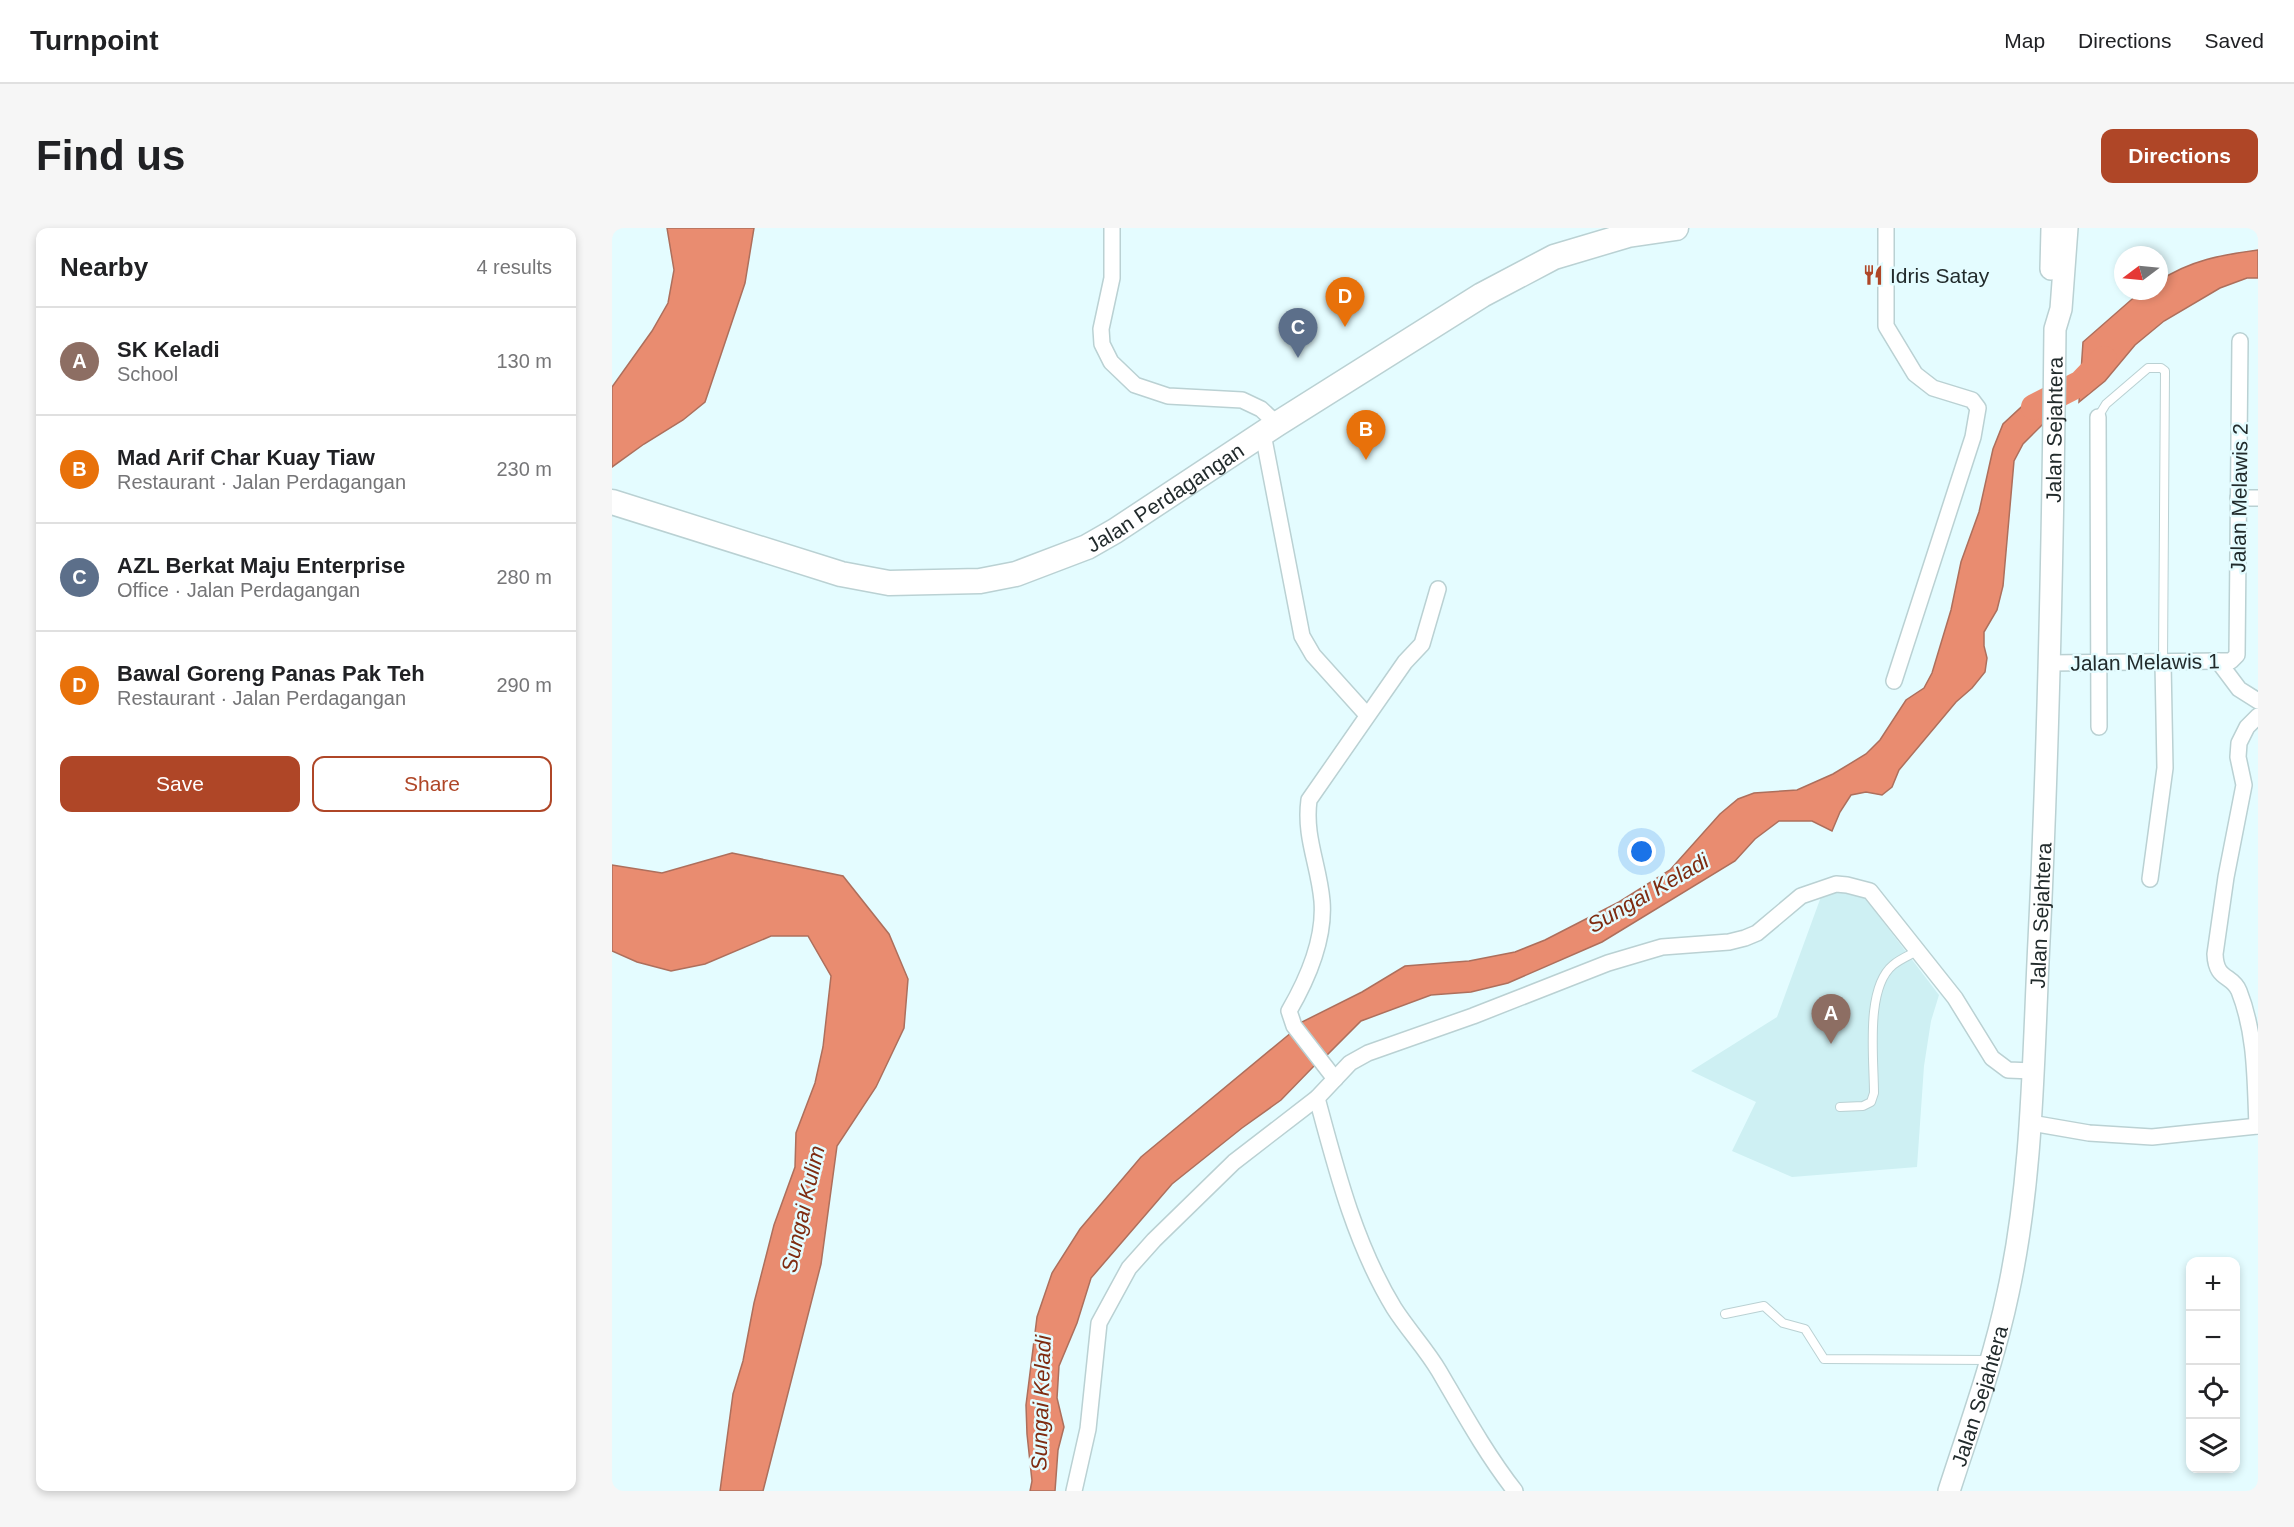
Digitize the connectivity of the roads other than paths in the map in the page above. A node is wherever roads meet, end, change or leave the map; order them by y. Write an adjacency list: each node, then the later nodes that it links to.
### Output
1 (1112, 228): 9 (street)
2 (1886, 228): 19 (street)
3 (2052, 228): 6 (main road, Jalan Sejahtera)
4 (2067, 228): 6 (main road, Jalan Sejahtera)
5 (1661, 229): 9 (main road, Jalan Perdagangan)
6 (2055, 329): 16 (main road, Jalan Sejahtera)
7 (2240, 341): 10 (street, Jalan Melawis 2)
8 (2098, 417): 17 (street); 18 (lane)
9 (1270, 429): 12 (main road, Jalan Perdagangan); 21 (street)
10 (2238, 498): 11 (street); 14 (street, Jalan Melawis 2)
11 (2258, 498)
12 (612, 502)
13 (1438, 589): 21 (street)
14 (2237, 655): 15 (street, Jalan Melawis 1)
15 (2218, 661): 18 (street, Jalan Melawis 1); 20 (street)
16 (2050, 663): 17 (street, Jalan Melawis 1); 26 (main road, Jalan Sejahtera)
17 (2099, 663): 18 (street, Jalan Melawis 1); 23 (street)
18 (2163, 663): 24 (street)
19 (1894, 681)
20 (2258, 701)
21 (1367, 715): 27 (street)
22 (2258, 716): 31 (street)
23 (2099, 727)
24 (2150, 879)
25 (1918, 951): 26 (street); 27 (street); 29 (lane)
26 (2033, 1071): 30 (main road, Jalan Sejahtera)
27 (1335, 1079): 28 (street)
28 (1317, 1098): 34 (street); 35 (street)
29 (1840, 1107)
30 (2031, 1123): 31 (street); 33 (main road, Jalan Sejahtera)
31 (2258, 1126)
32 (1725, 1314): 33 (lane)
33 (1990, 1360): 36 (main road, Jalan Sejahtera)
34 (1074, 1491)
35 (1515, 1491)
36 (1949, 1491)

